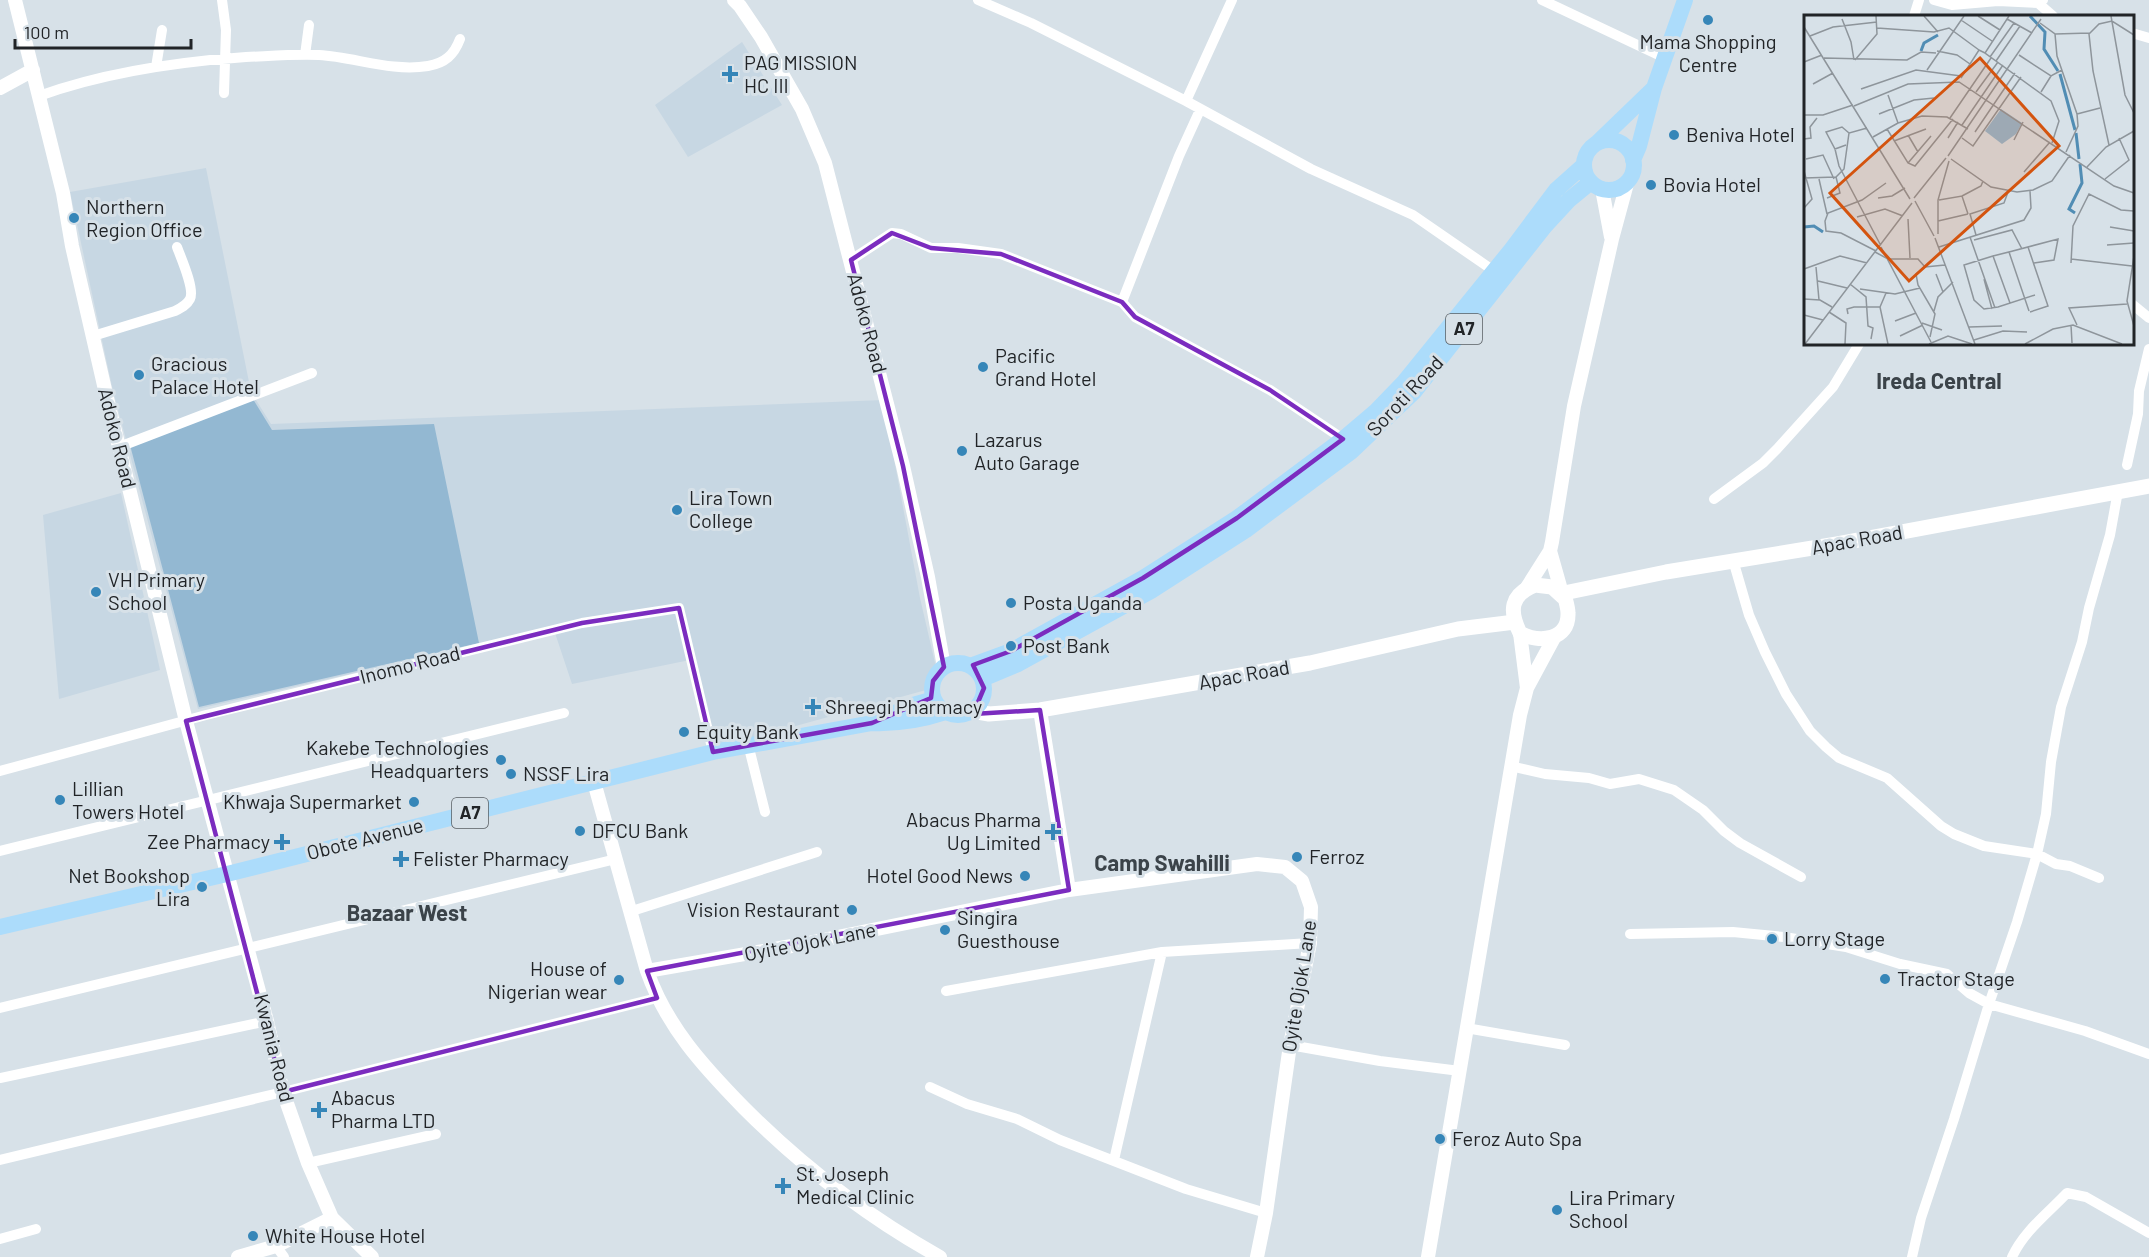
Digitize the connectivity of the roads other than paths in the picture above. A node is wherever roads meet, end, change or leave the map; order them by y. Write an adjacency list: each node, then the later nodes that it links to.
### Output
1 (15, 0): 22 (street, Adoko Road)
2 (222, 0): 19 (street)
3 (734, 0): 37 (street, Adoko Road)
4 (978, 0): 27 (street)
5 (1232, 0): 27 (street)
6 (1542, 0): 20 (street)
7 (1685, 0): 20 (main road, A7)
8 (1919, 0): 11 (street)
9 (1934, 0): 10 (street)
10 (2040, 2): 12 (street)
11 (1914, 15)
12 (2052, 15)
13 (309, 25): 18 (street)
14 (162, 30): 21 (street)
15 (2134, 33): 16 (street)
16 (2149, 38)
17 (460, 39): 18 (street)
18 (305, 55): 19 (street)
19 (226, 58): 21 (street); 25 (street)
20 (1665, 58): 24 (main road, A7)
21 (156, 67): 26 (street)
22 (33, 70): 23 (street); 26 (street, Adoko Road)
23 (0, 88)
24 (1654, 88): 29 (main road, A7); 30 (main road, A7)
25 (224, 93)
26 (39, 96): 42 (street, Adoko Road)
27 (1186, 101): 28 (street)
28 (1200, 110): 38 (street); 39 (street)
29 (1598, 142): 30 (main road); 31 (main road, A7)
30 (1633, 160): 32 (main road, A7)
31 (1584, 165): 33 (main road); 34 (main road, A7)
32 (1628, 180): 33 (main road, A7); 35 (street)
33 (1596, 186): 34 (main road, A7); 35 (street)
34 (1562, 195): 38 (main road, Soroti Road / A7); 46 (main road, Soroti Road / A7)
35 (1612, 239): 53 (street)
36 (177, 247): 42 (street)
37 (851, 261): 39 (street); 60 (street, Adoko Road)
38 (1494, 271): 46 (main road, Soroti Road / A7)
39 (1122, 302): 46 (street)
40 (2134, 305): 41 (street)
41 (2149, 318)
42 (93, 336): 47 (street, Adoko Road)
43 (1858, 345): 51 (street)
44 (2149, 349): 48 (street)
45 (312, 373): 47 (street)
46 (1347, 445): 52 (main road, A7)
47 (119, 447): 68 (street, Adoko Road)
48 (2127, 465)
49 (2149, 486): 50 (main road, Apac Road)
50 (2118, 491): 54 (main road, Apac Road); 79 (street)
51 (1714, 499)
52 (1241, 524): 59 (main road, A7); 61 (main road, A7)
53 (1550, 551): 55 (street); 56 (street)
54 (1733, 560): 56 (main road, Apac Road); 79 (street)
55 (1526, 589): 56 (main road); 57 (main road)
56 (1564, 595): 58 (main road)
57 (1517, 627): 58 (main road); 62 (street); 64 (main road, Apac Road)
58 (1555, 636): 62 (street)
59 (970, 666): 60 (main road, A7); 61 (main road)
60 (944, 667): 63 (main road)
61 (982, 679): 65 (main road)
62 (1527, 688): 72 (street)
63 (934, 699): 66 (main road); 69 (main road, Obote Avenue / A7)
64 (1040, 710): 65 (main road, Apac Road); 84 (street)
65 (972, 711): 66 (main road, A7)
66 (946, 712): 69 (main road, Obote Avenue / A7)
67 (564, 713): 75 (street)
68 (186, 721): 71 (street, Inomo Road); 73 (street, Inomo Road); 75 (street, Adoko Road)
69 (872, 723): 70 (main road, Obote Avenue / A7)
70 (748, 744): 71 (main road, Obote Avenue / A7); 76 (street)
71 (713, 752): 74 (main road, Obote Avenue / A7)
72 (1510, 766): 82 (street); 97 (street)
73 (0, 771)
74 (594, 782): 80 (street); 81 (main road, Obote Avenue / A7)
75 (207, 799): 77 (street); 81 (street, Adoko Road)
76 (765, 812)
77 (0, 851)
78 (817, 852): 85 (street)
79 (2037, 854): 83 (street); 94 (street)
80 (616, 859): 85 (street); 89 (street)
81 (227, 874): 86 (main road, Obote Avenue / A7); 89 (street, Kwania Road)
82 (1801, 878)
83 (2099, 879)
84 (1069, 890): 88 (street, Oyite Ojok Lane); 91 (street, Oyite Ojok Lane)
85 (632, 911): 91 (street)
86 (0, 927)
87 (1630, 934): 94 (street)
88 (1310, 943): 90 (street); 98 (street, Oyite Ojok Lane)
89 (248, 948): 95 (street); 96 (street, Kwania Road)
90 (1162, 952): 92 (street); 107 (street)
91 (647, 971): 93 (street)
92 (946, 991)
93 (657, 998): 104 (street); 117 (street)
94 (1989, 1004): 100 (street); 120 (street)
95 (0, 1008)
96 (267, 1021): 102 (street); 104 (street, Kwania Road)
97 (1466, 1028): 99 (street); 101 (street)
98 (1290, 1045): 101 (street); 109 (street, Oyite Ojok Lane)
99 (1565, 1045)
100 (2149, 1054)
101 (1460, 1071): 119 (street)
102 (0, 1078)
103 (930, 1087): 107 (street)
104 (283, 1092): 106 (street); 108 (street, Kwania Road)
105 (436, 1134): 108 (street)
106 (0, 1160)
107 (1114, 1160): 109 (street)
108 (308, 1163): 110 (street, Kwania Road)
109 (1266, 1213): 118 (street, Oyite Ojok Lane)
110 (332, 1218): 114 (street); 116 (street)
111 (36, 1229): 113 (street)
112 (2149, 1233): 121 (street)
113 (0, 1239)
114 (280, 1251): 115 (street)
115 (238, 1257)
116 (372, 1257)
117 (940, 1257)
118 (1257, 1257)
119 (1428, 1257)
120 (1912, 1257)
121 (2012, 1257)

